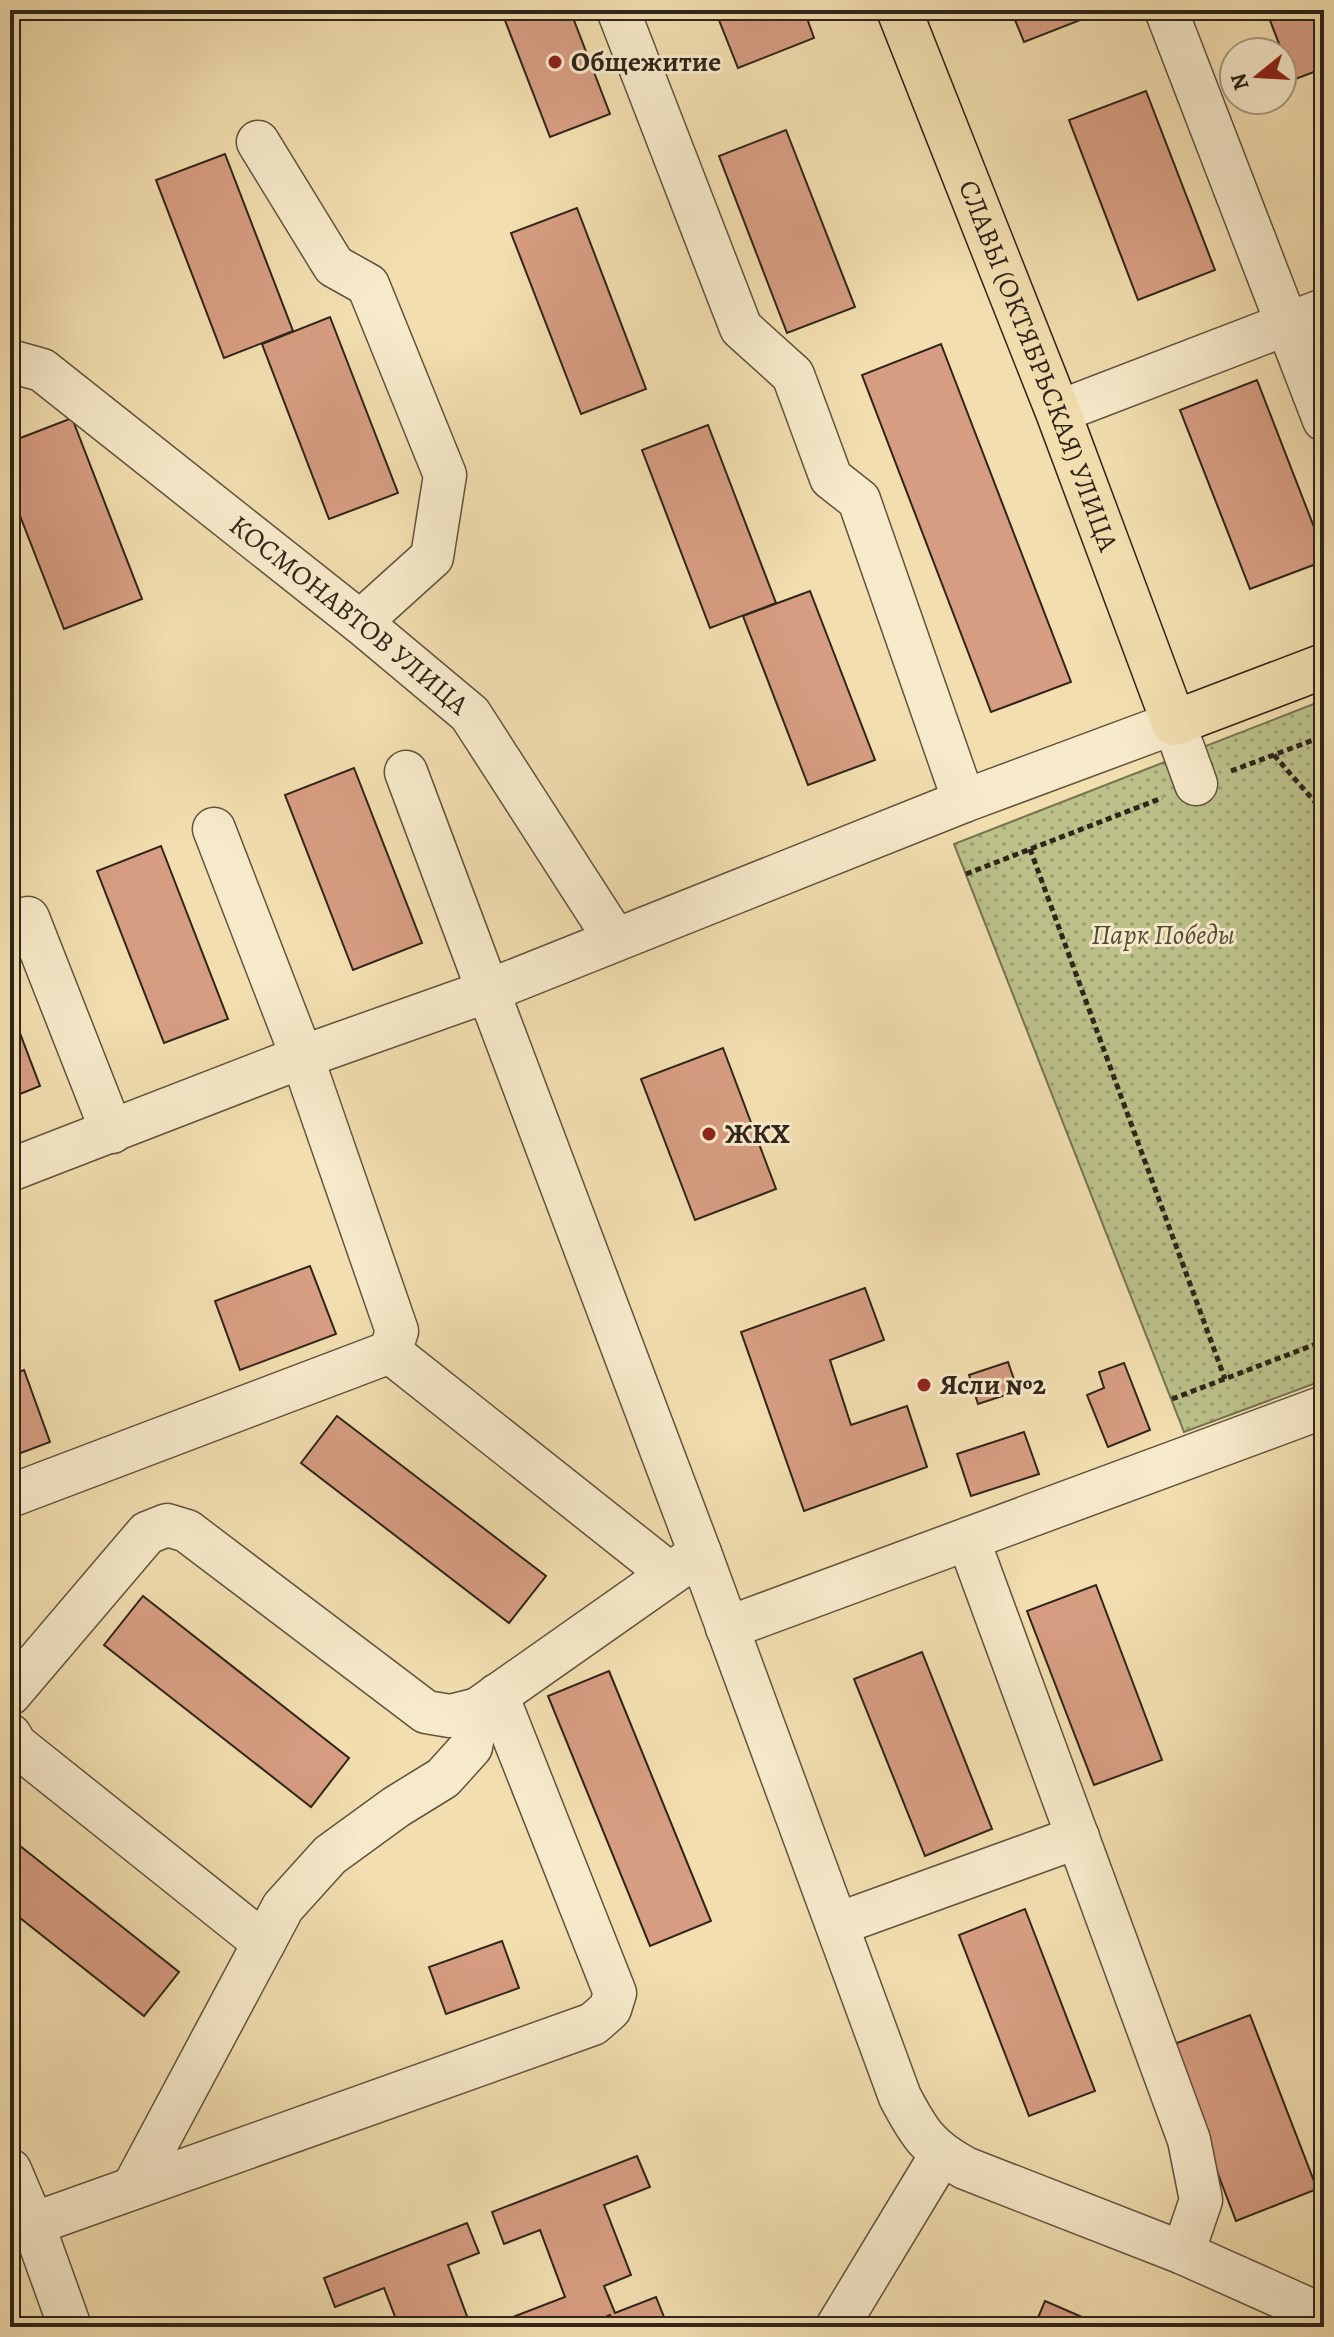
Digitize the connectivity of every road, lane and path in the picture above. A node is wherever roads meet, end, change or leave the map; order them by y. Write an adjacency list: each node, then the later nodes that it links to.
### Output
1 (618, 10): 16 (street)
2 (899, 10): 7 (main road, СЛАВЫ (ОКТЯБРЬСКАЯ) УЛИЦА)
3 (1166, 10): 5 (street)
4 (258, 142): 9 (street)
5 (1306, 317): 7 (street); 8 (street)
6 (10, 361): 9 (street, КОСМОНАВТОВ УЛИЦА)
7 (1058, 412): 11 (main road, СЛАВЫ (ОКТЯБРЬСКАЯ) УЛИЦА)
8 (1324, 420)
9 (360, 622): 22 (street, КОСМОНАВТОВ УЛИЦА)
10 (1324, 666): 11 (main road)
11 (1174, 723): 15 (street); 16 (street)
12 (1324, 736): 13 (path)
13 (1274, 755): 15 (path); 17 (path)
14 (406, 772): 23 (street)
15 (1196, 784): 19 (path)
16 (964, 801): 22 (street)
17 (1324, 807)
18 (214, 829): 24 (street)
19 (1030, 849): 20 (path); 29 (path)
20 (966, 874)
21 (28, 918): 25 (street)
22 (615, 939): 23 (street)
23 (488, 991): 24 (street); 34 (street)
24 (302, 1057): 25 (street); 28 (street)
25 (112, 1132): 26 (street)
26 (10, 1170)
27 (1324, 1341): 29 (path)
28 (390, 1352): 32 (street); 34 (street)
29 (1225, 1379): 30 (path)
30 (1172, 1399)
31 (1324, 1407): 33 (street)
32 (10, 1496)
33 (968, 1539): 35 (street); 39 (street)
34 (685, 1564): 35 (street); 37 (street)
35 (727, 1628): 40 (street)
36 (10, 1694): 37 (street)
37 (488, 1702): 41 (street); 44 (street)
38 (10, 1735): 41 (street)
39 (1078, 1837): 40 (street); 46 (street)
40 (838, 1924): 42 (street)
41 (264, 1943): 44 (street)
42 (941, 2155): 46 (street); 49 (street)
43 (10, 2170): 45 (street)
44 (133, 2188): 45 (street)
45 (33, 2224): 48 (street)
46 (1183, 2253): 47 (street)
47 (1324, 2316)
48 (70, 2327)
49 (837, 2327)

